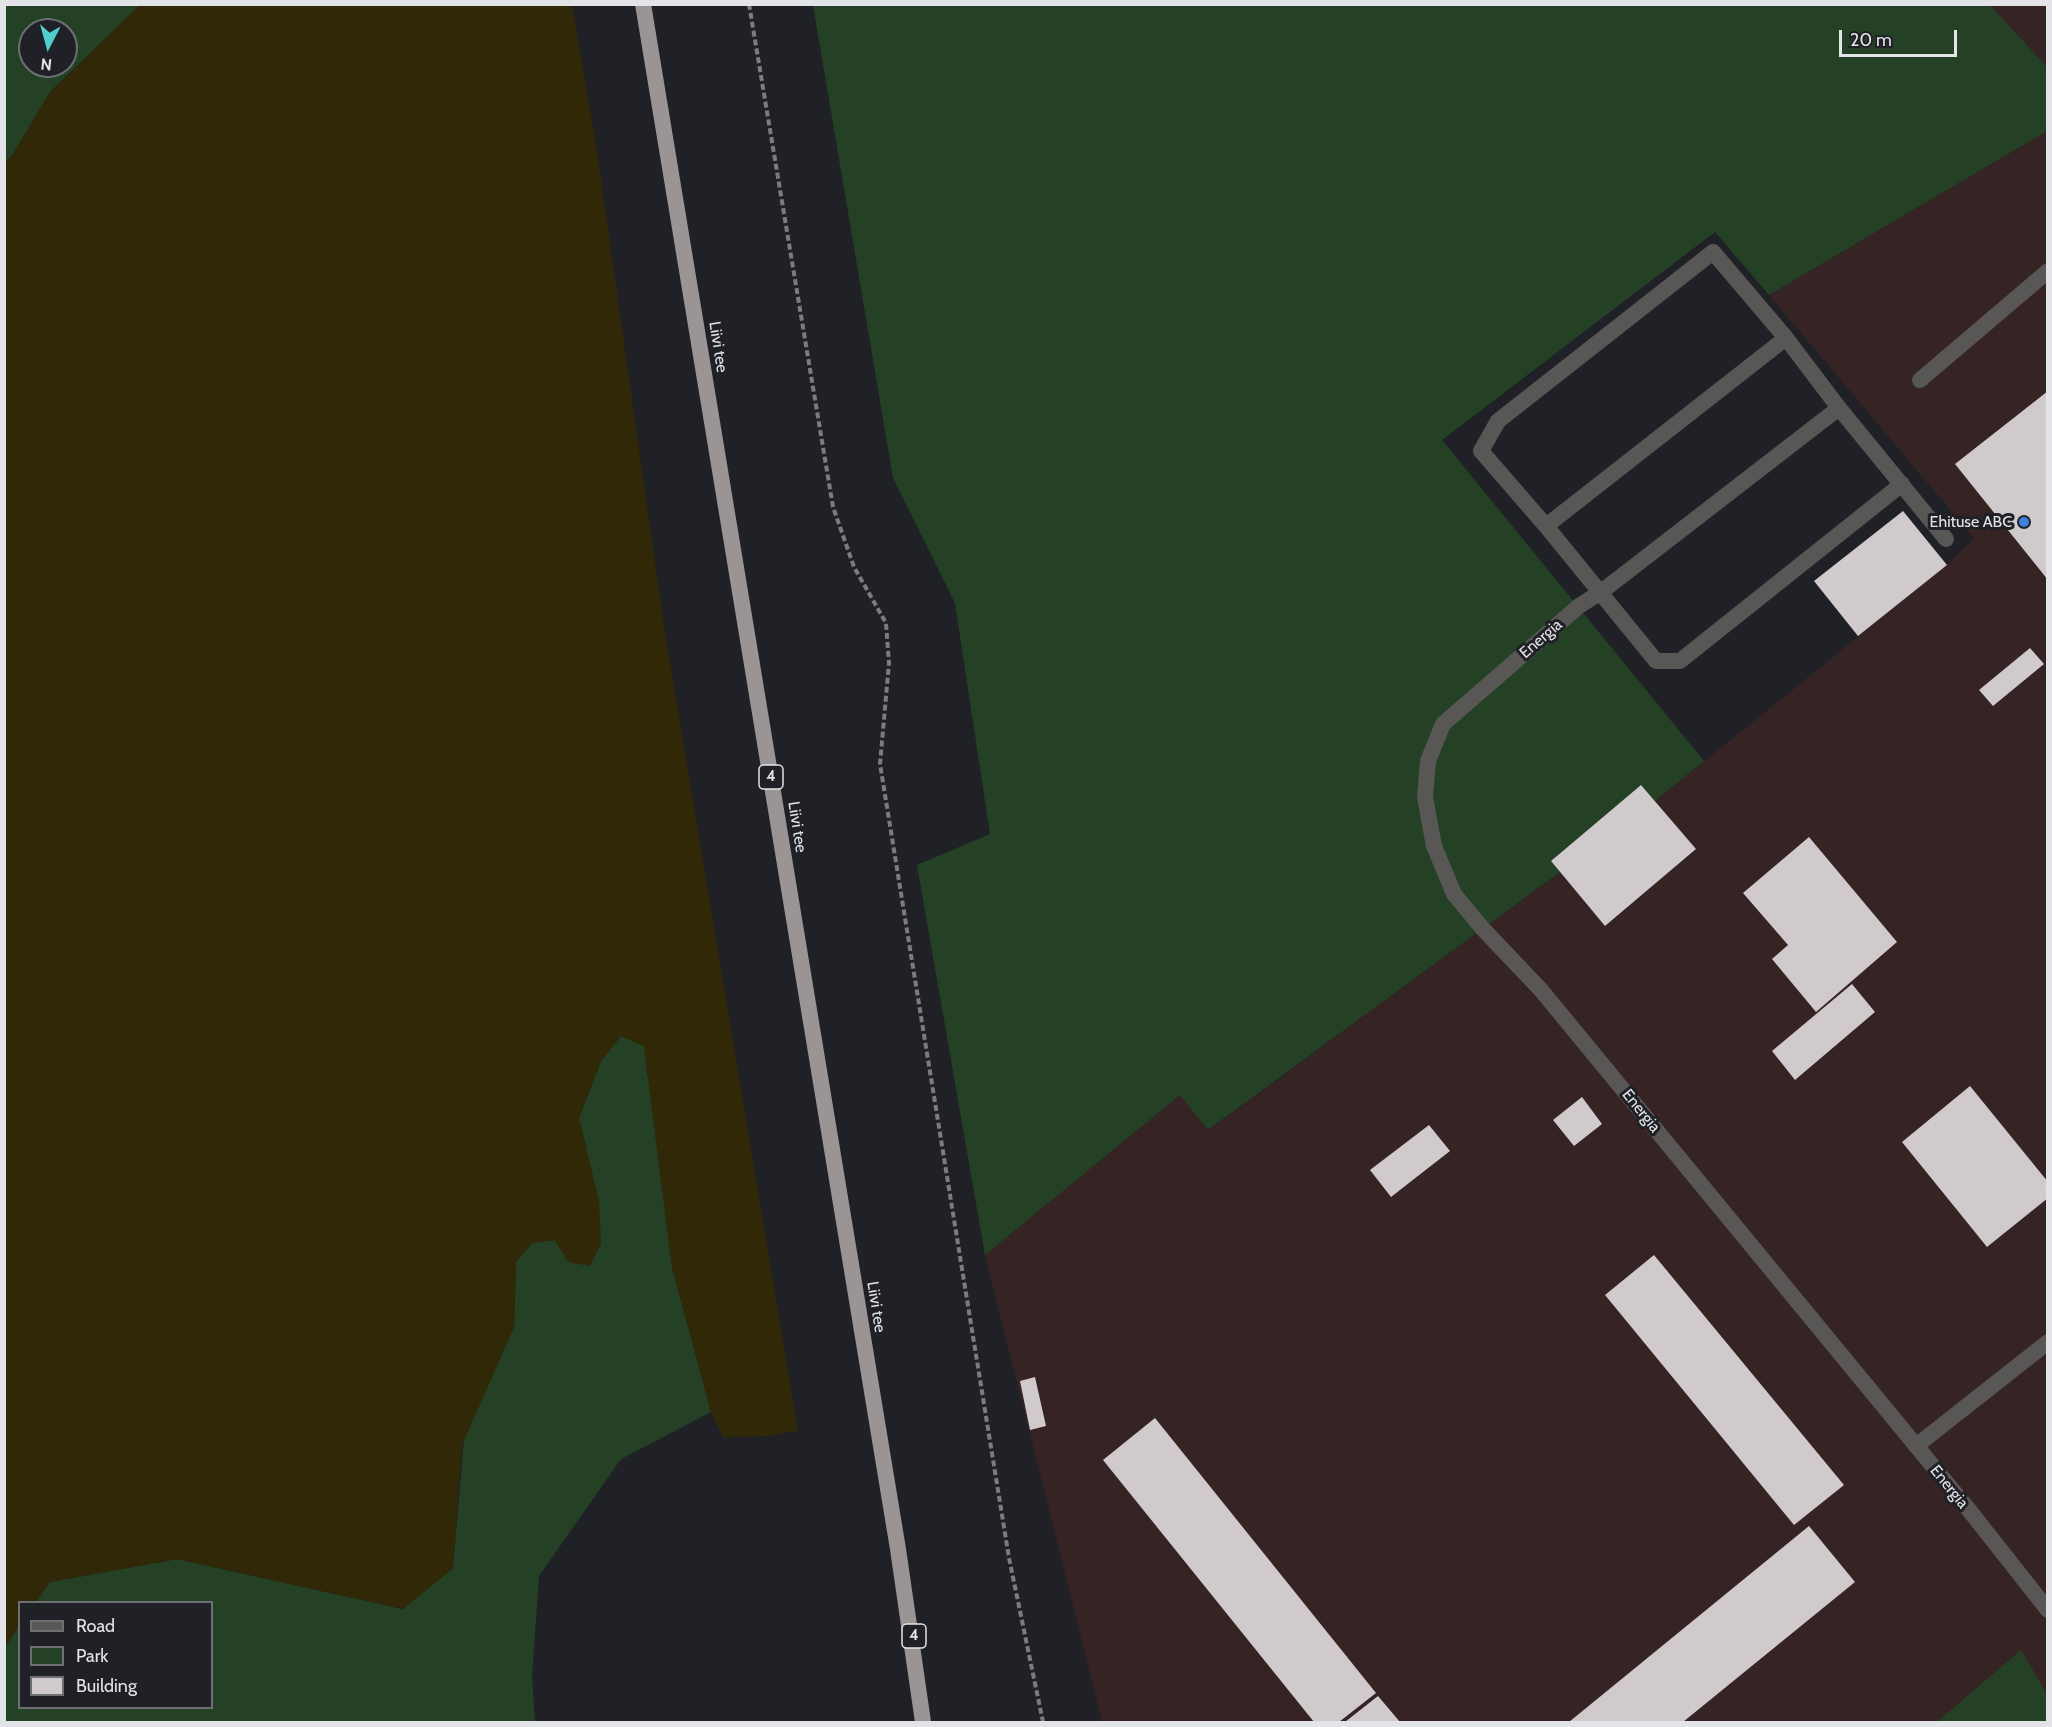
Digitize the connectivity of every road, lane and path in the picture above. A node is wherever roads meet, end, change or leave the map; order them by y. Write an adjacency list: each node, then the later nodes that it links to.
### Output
1 (643, 4): 13 (highway, Liivi tee / 4)
2 (749, 4): 17 (path)
3 (2048, 272): 5 (street)
4 (1786, 338): 6 (street); 8 (street); 8 (street)
5 (1920, 380)
6 (1839, 408): 7 (street); 10 (street, Energia)
7 (1902, 484): 9 (street); 10 (street)
8 (1546, 526): 10 (street)
9 (1946, 538)
10 (1601, 592): 12 (street, Energia)
11 (2048, 1342): 12 (street)
12 (1916, 1446): 14 (street, Energia)
13 (898, 1549): 15 (highway, Liivi tee / 4); 16 (highway, Liivi tee / 4)
14 (2048, 1610)
15 (923, 1722)
16 (931, 1722)
17 (1043, 1722)

